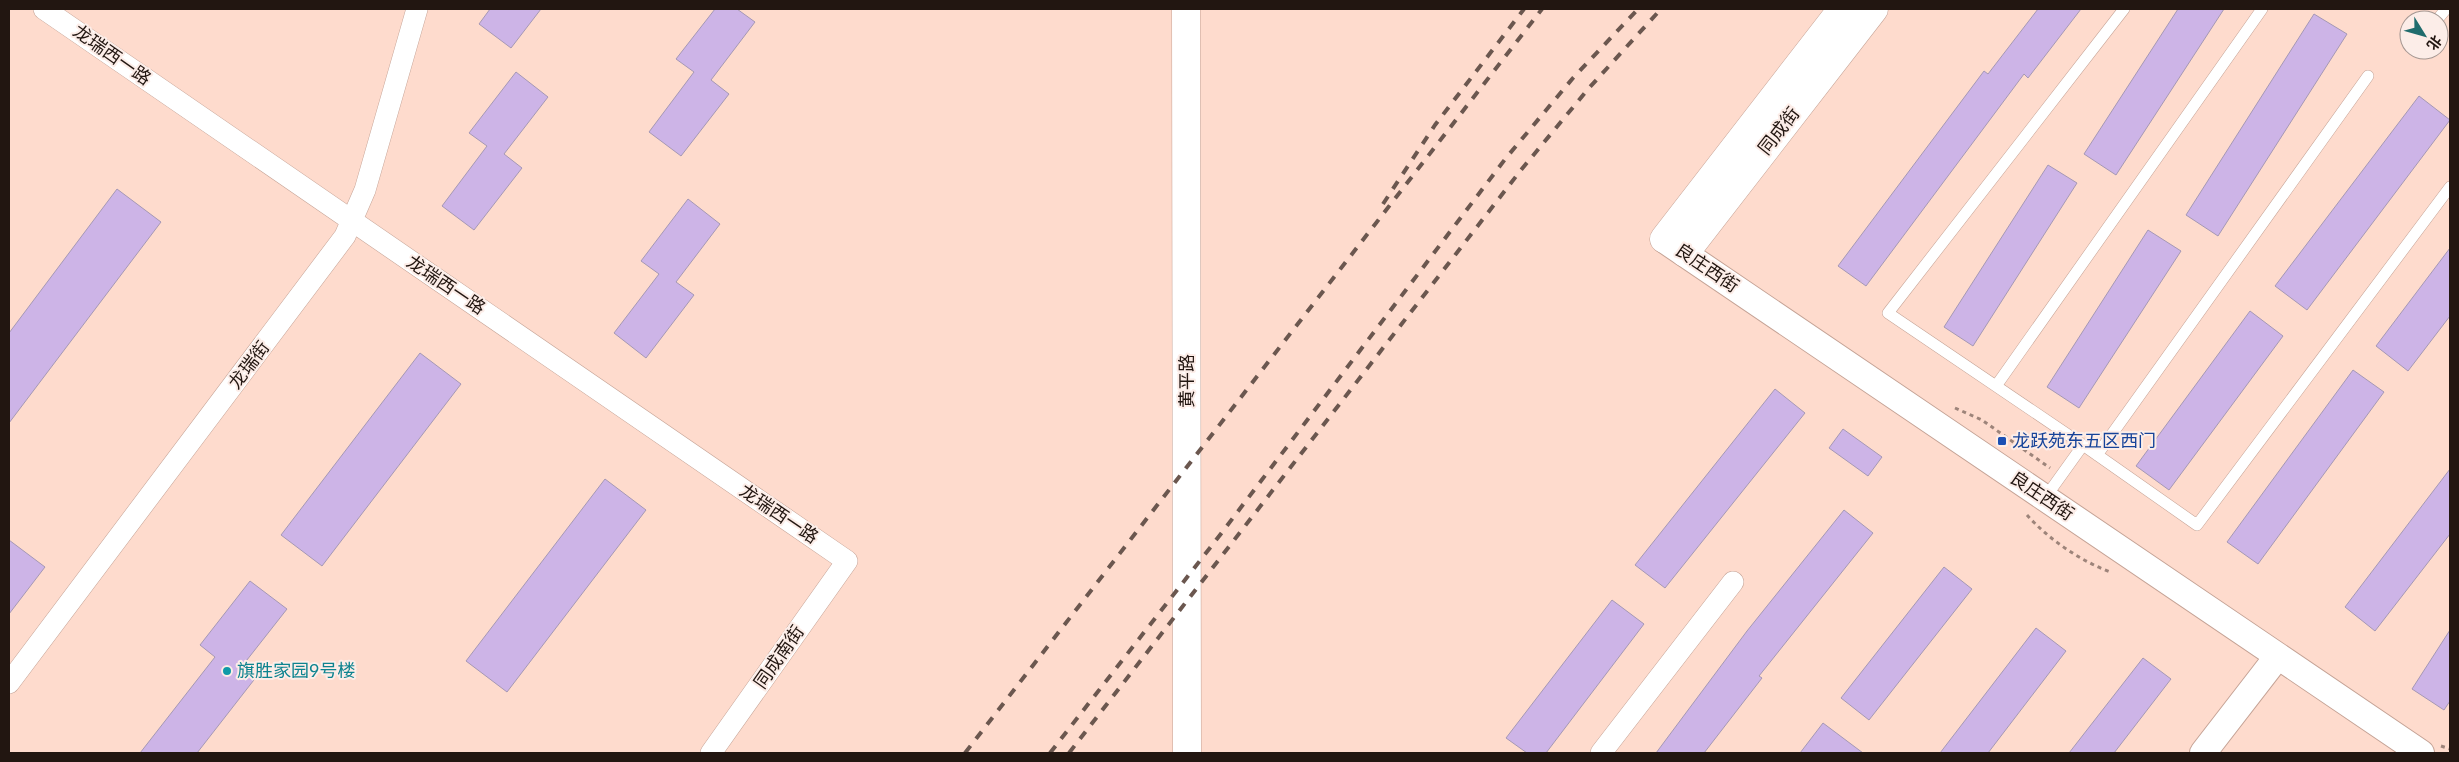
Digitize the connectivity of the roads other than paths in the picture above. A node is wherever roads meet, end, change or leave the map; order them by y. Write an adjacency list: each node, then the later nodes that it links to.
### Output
1 (44, 9): 11 (street, 龙瑞西一路)
2 (417, 9): 11 (street, 龙瑞街)
3 (1186, 9): 22 (main road, 黄平路)
4 (1200, 9): 23 (main road, 黄平路)
5 (1842, 9): 12 (main road, 同成街)
6 (1874, 9): 12 (main road, 同成街)
7 (2124, 9): 13 (lane)
8 (2262, 9): 13 (lane)
9 (2368, 76): 15 (lane)
10 (2450, 187): 15 (lane)
11 (353, 221): 17 (street, 龙瑞西一路); 20 (street, 龙瑞街)
12 (1674, 246): 16 (street, 良庄西街)
13 (1996, 386): 14 (lane)
14 (2083, 445): 15 (lane); 16 (lane)
15 (2097, 455)
16 (2045, 498): 19 (street, 良庄西街)
17 (847, 561): 21 (street, 同成南街)
18 (1733, 582): 24 (street)
19 (2278, 656): 25 (street); 26 (street, 良庄西街)
20 (9, 683)
21 (711, 753)
22 (1188, 753)
23 (1201, 753)
24 (1601, 753)
25 (2203, 753)
26 (2420, 753)

